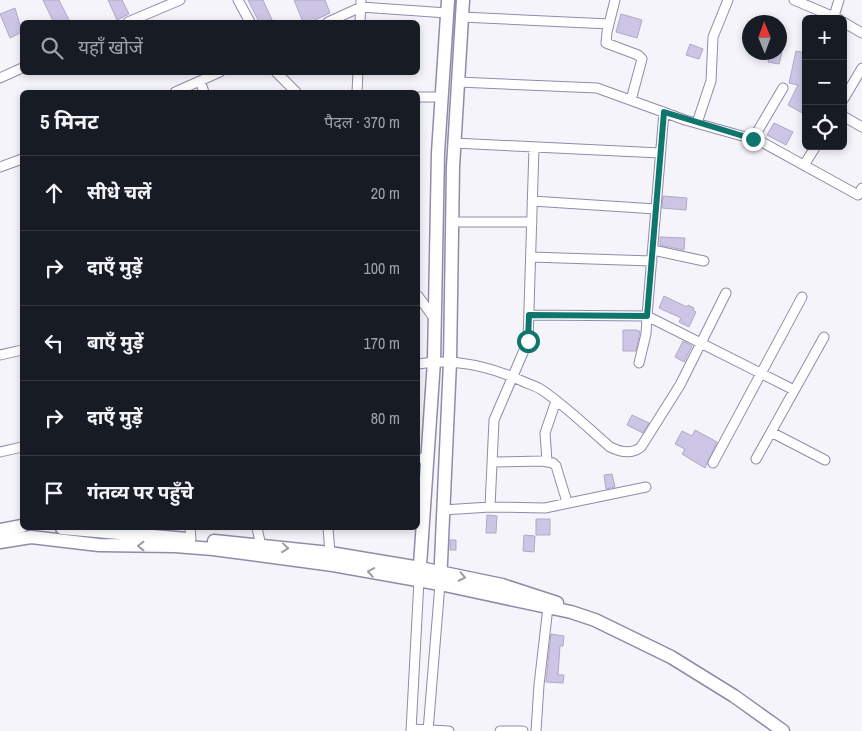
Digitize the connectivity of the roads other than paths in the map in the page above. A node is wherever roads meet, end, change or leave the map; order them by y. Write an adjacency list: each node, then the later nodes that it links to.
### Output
1 (180, 0): 9 (street)
2 (238, 0): 16 (street)
3 (448, 0): 11 (street)
4 (463, 0): 14 (street)
5 (615, 0): 19 (street)
6 (728, 0): 41 (street)
7 (794, 0): 12 (street)
8 (840, 0): 13 (street)
9 (166, 3): 15 (street)
10 (361, 4): 11 (street); 17 (street); 18 (street)
11 (447, 14): 37 (street)
12 (831, 15)
13 (836, 15)
14 (462, 17): 19 (street); 29 (street)
15 (132, 20)
16 (249, 20)
17 (332, 20)
18 (360, 20)
19 (609, 24): 38 (street)
20 (847, 24): 21 (street)
21 (862, 32)
22 (862, 68): 35 (street)
23 (20, 69): 27 (street)
24 (213, 75): 28 (street)
25 (279, 75): 33 (street)
26 (358, 75): 34 (street)
27 (0, 78)
28 (200, 81): 31 (street); 32 (street)
29 (458, 82): 38 (street); 44 (street)
30 (783, 88): 43 (street)
31 (179, 90)
32 (203, 90)
33 (294, 90)
34 (357, 90)
35 (847, 93)
36 (420, 97): 37 (street)
37 (441, 98): 65 (street)
38 (631, 100): 39 (street)
39 (664, 112): 41 (street); 47 (street)
40 (847, 118): 42 (street)
41 (697, 123): 43 (street)
42 (862, 127)
43 (753, 139): 49 (street)
44 (454, 143): 45 (street); 54 (street)
45 (534, 147): 47 (street); 52 (street)
46 (813, 150): 49 (street)
47 (660, 153): 53 (street)
48 (20, 160): 50 (street)
49 (804, 165): 51 (street)
50 (0, 167)
51 (862, 188)
52 (532, 201): 53 (street); 55 (street)
53 (656, 209): 56 (street)
54 (452, 222): 55 (street); 71 (street)
55 (532, 222): 57 (street)
56 (653, 250): 58 (street); 59 (street)
57 (531, 257): 58 (street); 63 (street)
58 (652, 260): 64 (street)
59 (704, 261)
60 (726, 293): 67 (street)
61 (802, 297): 74 (street)
62 (420, 299): 65 (street)
63 (529, 315): 64 (street); 75 (street)
64 (647, 316): 67 (street); 72 (street)
65 (434, 318): 70 (street)
66 (824, 337): 76 (street)
67 (701, 344): 74 (street); 77 (street)
68 (20, 350): 69 (street)
69 (0, 355)
70 (434, 362): 71 (street); 73 (street); 81 (street)
71 (450, 362): 75 (street); 90 (street)
72 (639, 363)
73 (420, 364)
74 (762, 374): 76 (street); 86 (street)
75 (512, 377): 77 (street); 85 (street)
76 (794, 390): 78 (street)
77 (556, 401): 84 (street)
78 (771, 432): 82 (street); 83 (street)
79 (20, 447): 80 (street)
80 (0, 452)
81 (423, 458): 89 (street)
82 (756, 459)
83 (825, 460)
84 (547, 461): 85 (street); 88 (street)
85 (492, 462): 91 (street)
86 (713, 462)
87 (646, 487): 88 (street)
88 (567, 502): 91 (street)
89 (424, 504): 90 (street); 101 (street)
90 (444, 506): 91 (street); 102 (street)
91 (490, 507)
92 (20, 526): 93 (street)
93 (0, 530)
94 (113, 530): 97 (street)
95 (257, 530): 99 (street)
96 (328, 530): 100 (street)
97 (190, 533): 99 (street)
98 (0, 542): 101 (street, one-way to 98)
99 (261, 546): 100 (street, one-way to 100)
100 (330, 553): 101 (street)
101 (420, 574): 102 (street); 104 (street)
102 (440, 578): 103 (street); 105 (street)
103 (549, 605): 109 (street); 110 (street)
104 (412, 730): 105 (street)
105 (428, 730): 107 (street)
106 (500, 730): 108 (street)
107 (449, 731)
108 (523, 731)
109 (536, 731)
110 (782, 731)

